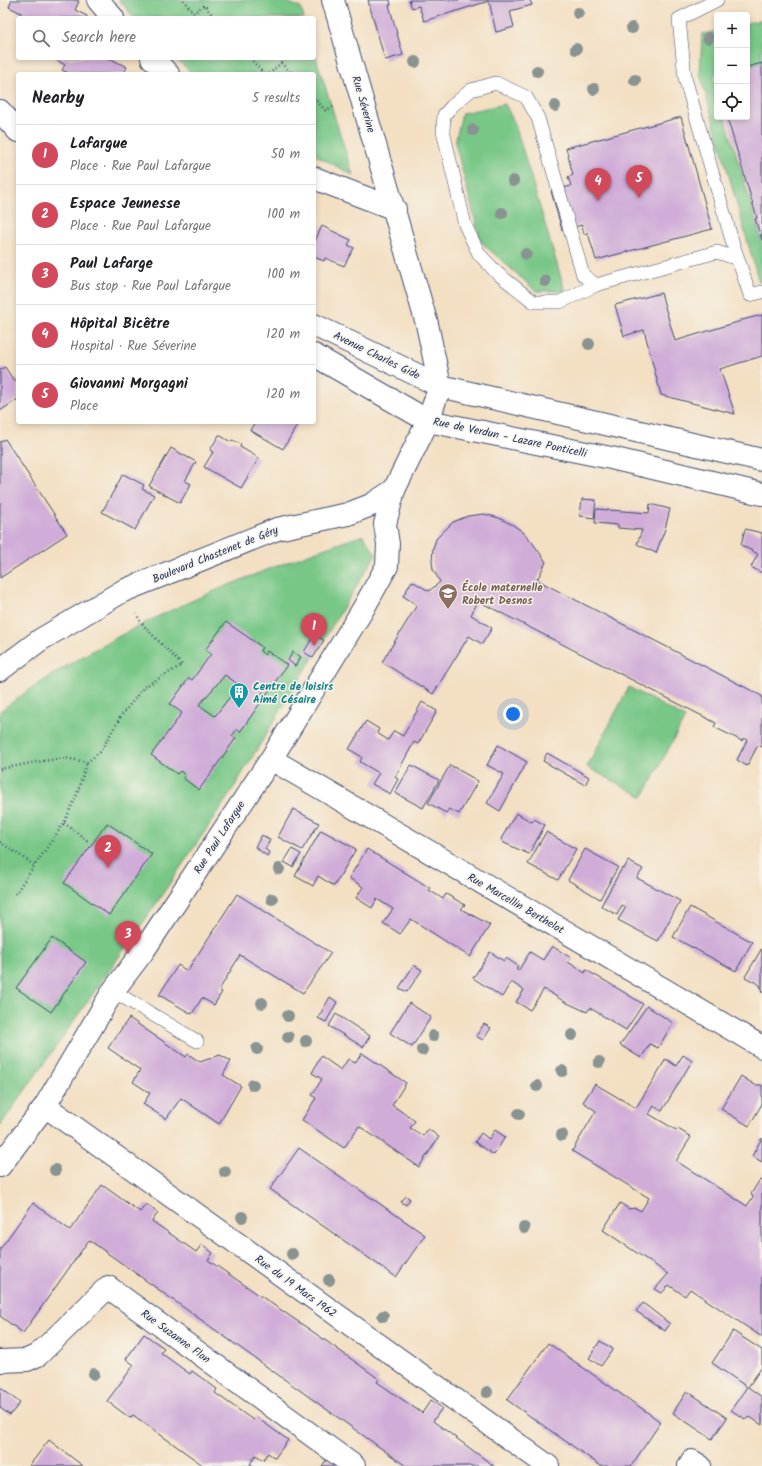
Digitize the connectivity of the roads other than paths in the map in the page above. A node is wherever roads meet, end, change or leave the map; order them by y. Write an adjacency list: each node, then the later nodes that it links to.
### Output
1 (98, 0): 4 (street)
2 (333, 0): 10 (street, Rue Séverine)
3 (717, 0): 11 (lane)
4 (111, 16)
5 (154, 60): 6 (street)
6 (166, 72)
7 (0, 111): 8 (street)
8 (16, 129)
9 (316, 179): 10 (street)
10 (394, 209): 16 (street, Rue Séverine)
11 (738, 259): 12 (lane); 13 (lane)
12 (596, 285): 12 (lane)
13 (762, 292)
14 (316, 325): 16 (street, Avenue Charles Gide)
15 (316, 356): 17 (street)
16 (440, 386): 17 (street, Rue de Verdun - Lazare Ponticelli); 18 (street)
17 (428, 421): 19 (street); 20 (street, Rue de Verdun - Lazare Ponticelli)
18 (762, 460)
19 (394, 490): 21 (street, Boulevard Chastenet de Géry); 22 (street, Rue Paul Lafargue)
20 (762, 494)
21 (0, 670)
22 (271, 758): 23 (street, Rue Paul Lafargue); 25 (street, Rue Marcellin Berthelot)
23 (113, 991): 24 (lane); 26 (street, Rue Paul Lafargue)
24 (197, 1041)
25 (762, 1047)
26 (45, 1106): 27 (street, Rue Paul Lafargue); 29 (street, Rue du 19 Mars 1962)
27 (0, 1166)
28 (0, 1361): 30 (street, Rue Suzanne Flon)
29 (546, 1465)
30 (354, 1466)
31 (689, 1466): 32 (street)
32 (700, 1466)

